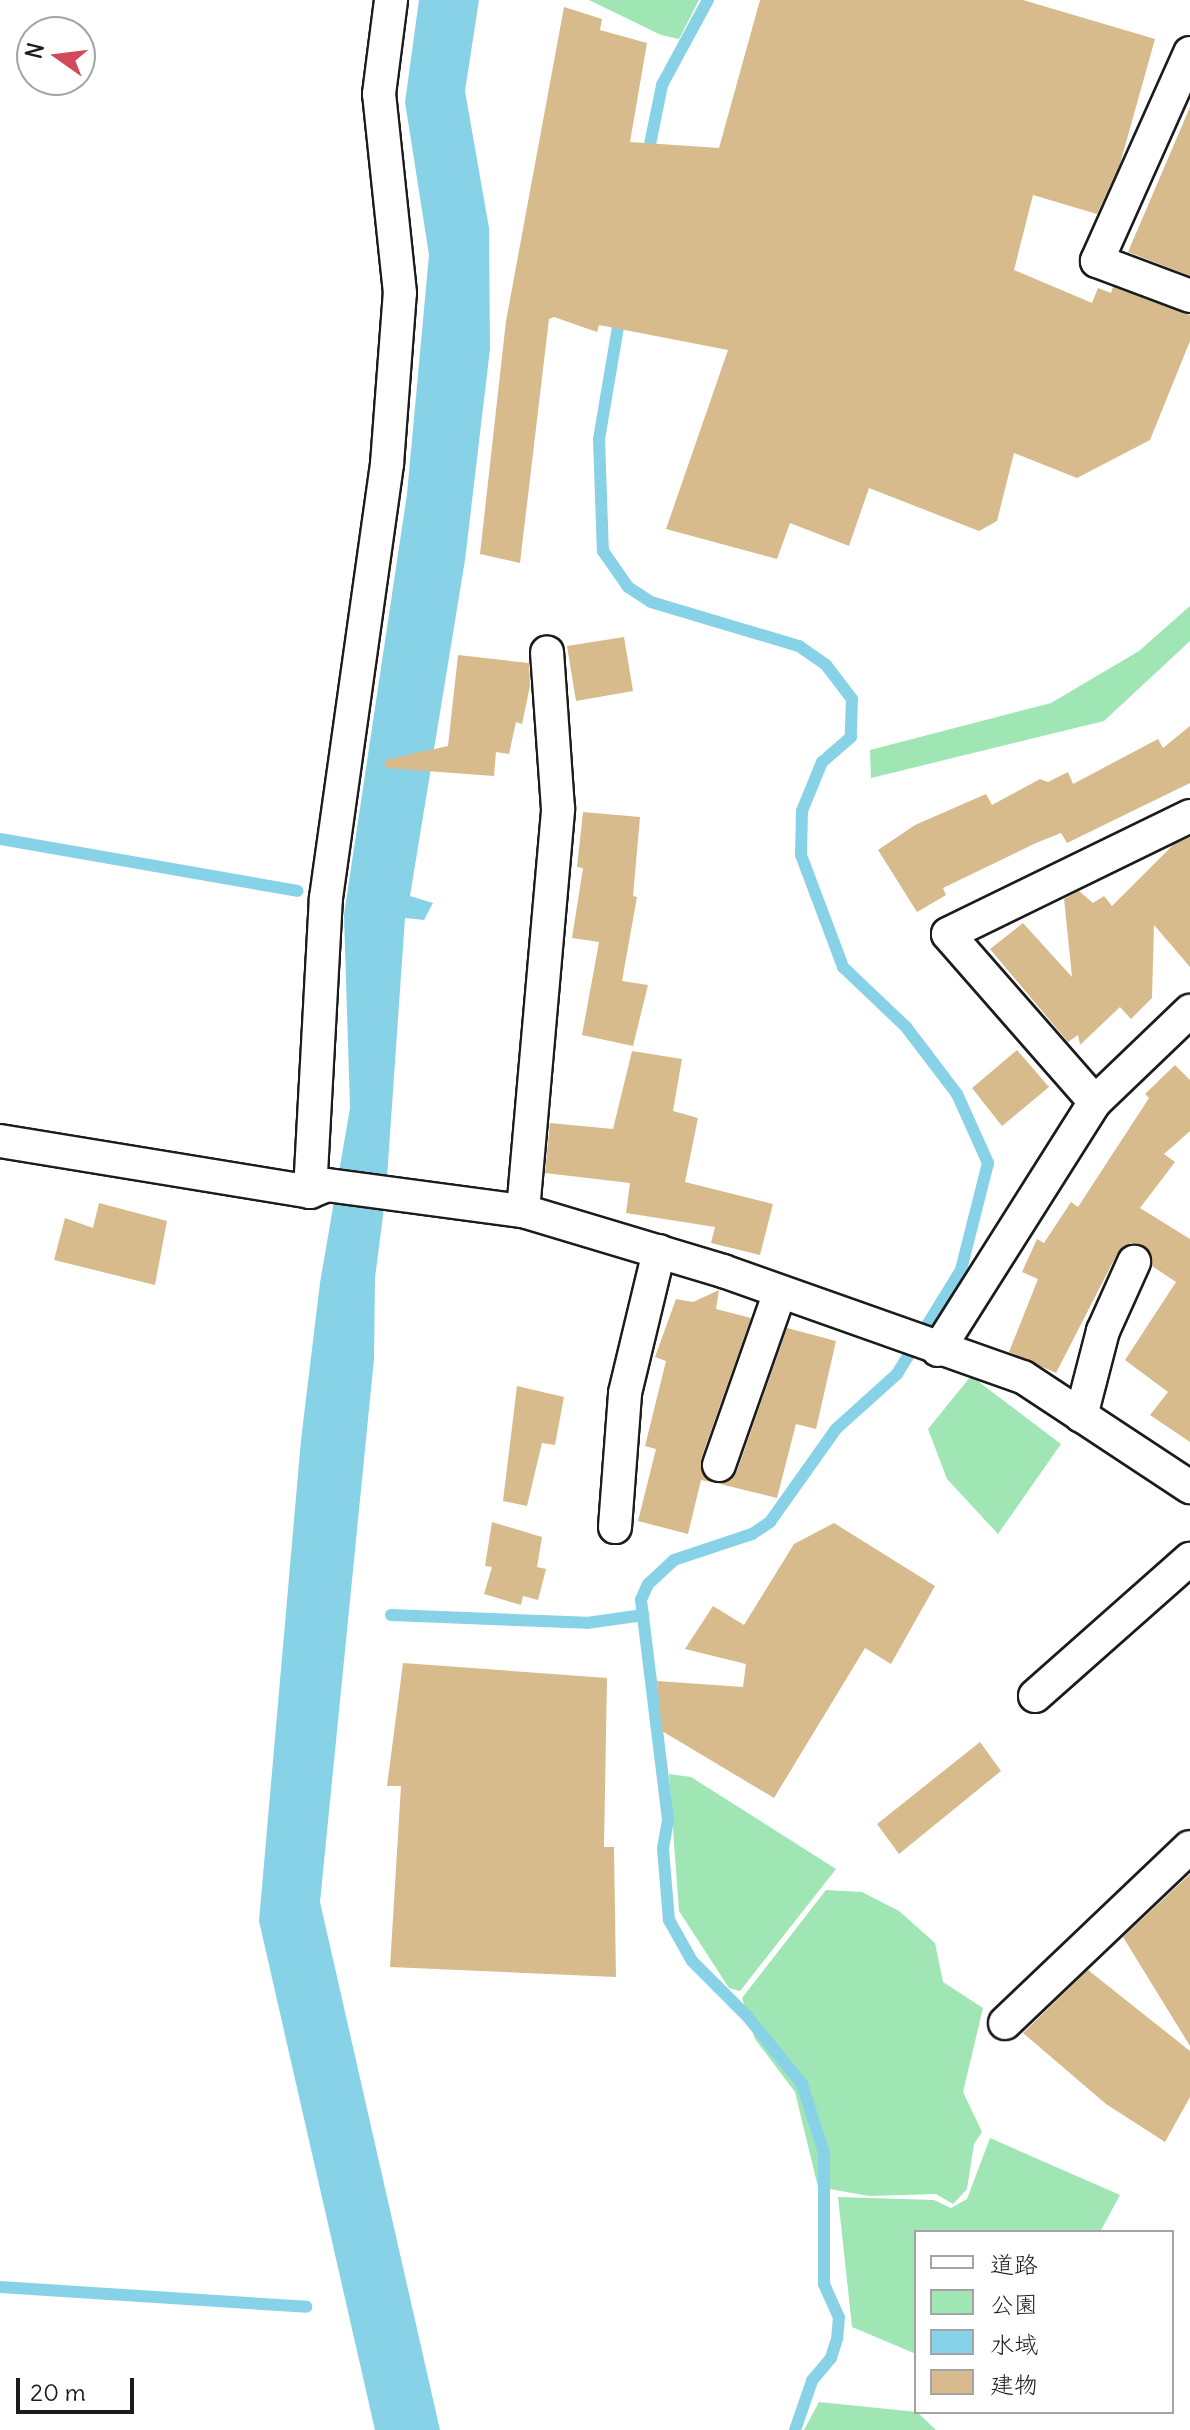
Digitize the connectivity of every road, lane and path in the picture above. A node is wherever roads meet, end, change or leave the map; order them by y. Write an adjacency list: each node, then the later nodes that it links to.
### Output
1 (391, 0): 9 (street)
2 (1190, 53): 3 (street)
3 (1190, 296)
4 (547, 652): 10 (street)
5 (1190, 816): 7 (street)
6 (1190, 1011): 7 (street)
7 (1095, 1102): 14 (street)
8 (0, 1141): 9 (street)
9 (310, 1192): 10 (street)
10 (523, 1211): 11 (street)
11 (659, 1251): 13 (street); 18 (street)
12 (1134, 1262): 15 (street)
13 (780, 1292): 14 (street); 16 (street)
14 (938, 1350): 15 (street)
15 (1081, 1416): 17 (street)
16 (719, 1465)
17 (1190, 1487)
18 (615, 1527)
19 (1190, 1559): 20 (street)
20 (1035, 1696)
21 (1190, 1847): 22 (street)
22 (1005, 2023)

